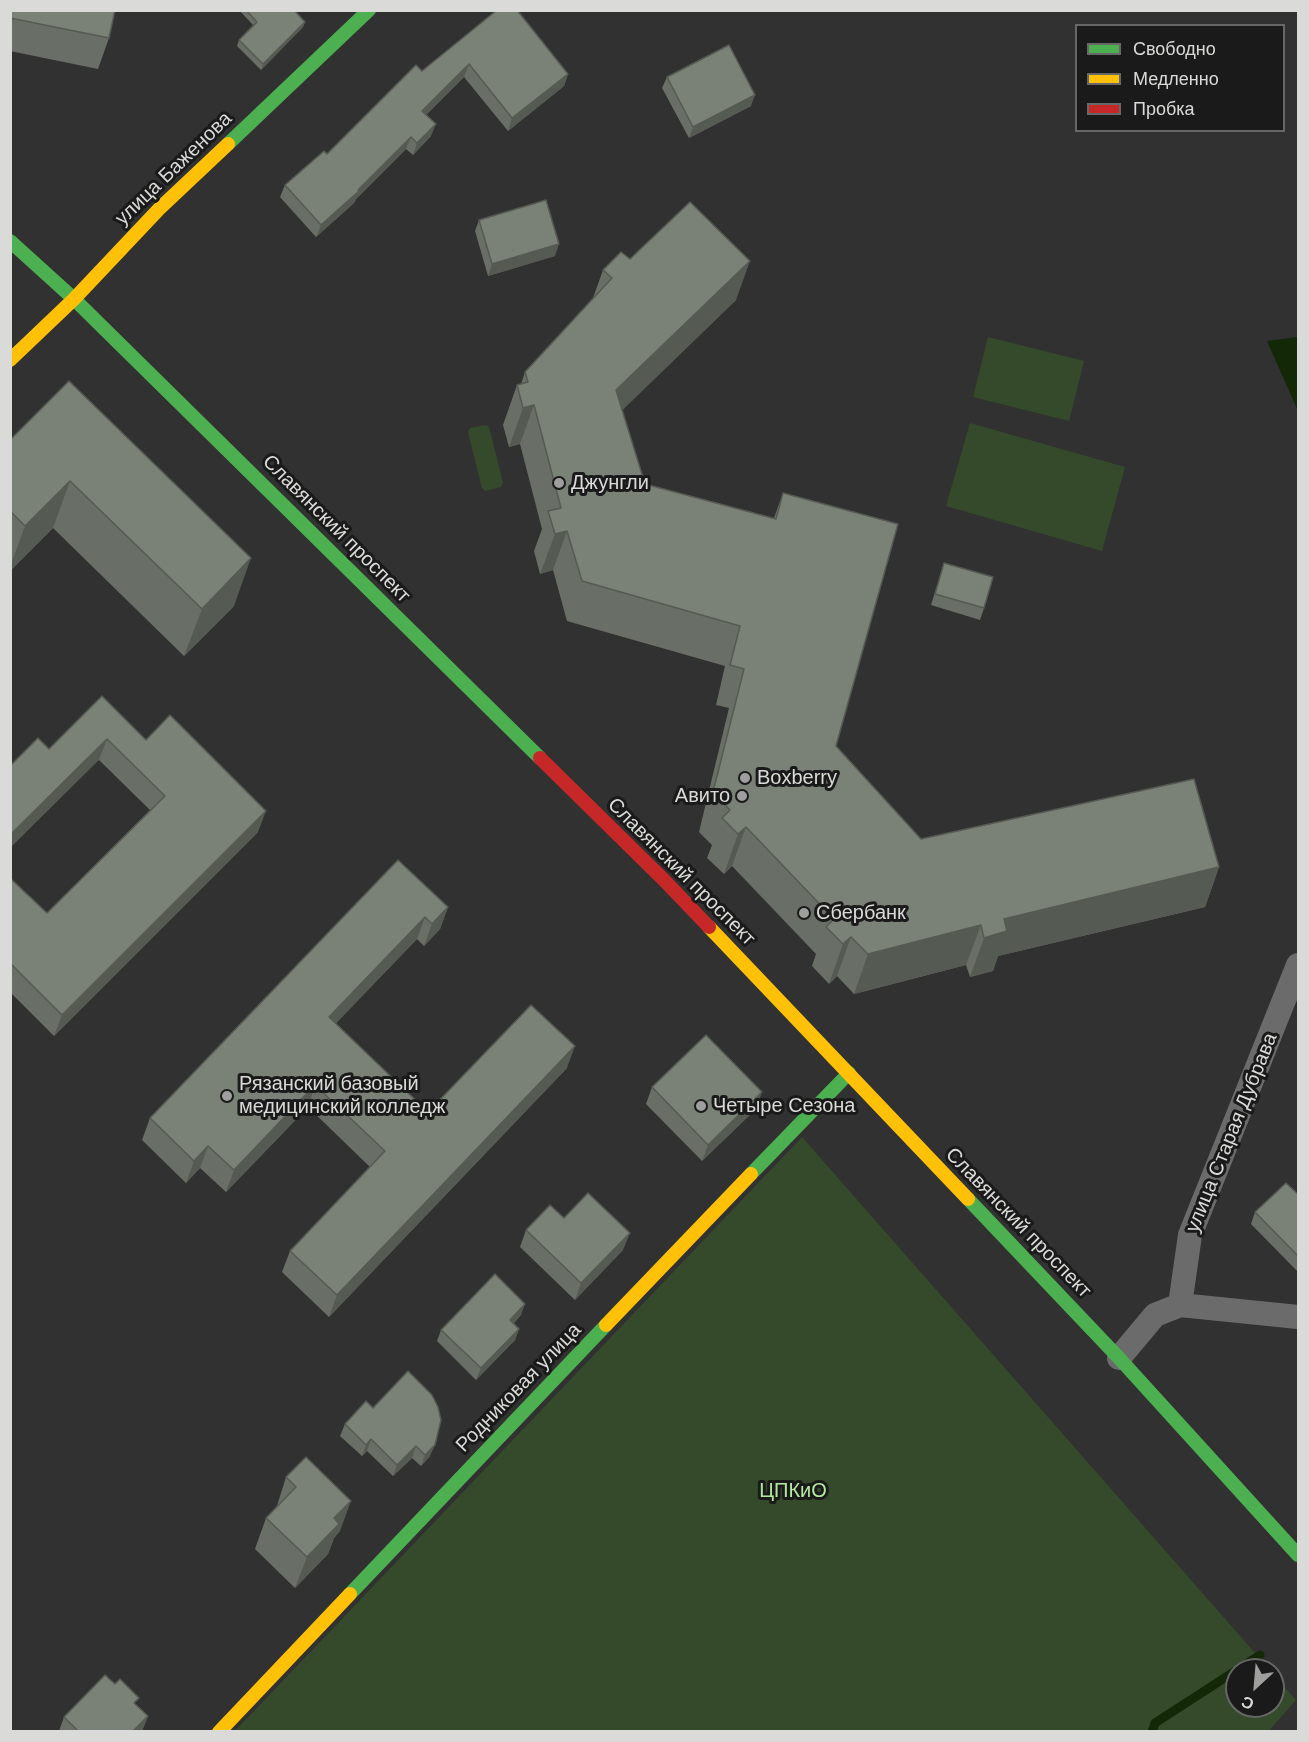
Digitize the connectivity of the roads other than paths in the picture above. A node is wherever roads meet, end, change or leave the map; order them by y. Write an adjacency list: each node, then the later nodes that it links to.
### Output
1 (369, 10): 3 (street, улица Баженова)
2 (10, 241): 3 (street, Славянский проспект)
3 (74, 299): 4 (street, улица Баженова); 6 (street, Славянский проспект)
4 (10, 360)
5 (1299, 965): 7 (street, улица Старая Дубрава)
6 (849, 1073): 9 (street, Славянский проспект); 11 (street, Родниковая улица)
7 (1180, 1305): 8 (street); 9 (street)
8 (1299, 1317)
9 (1119, 1358): 10 (street, Славянский проспект)
10 (1299, 1555)
11 (219, 1731)

